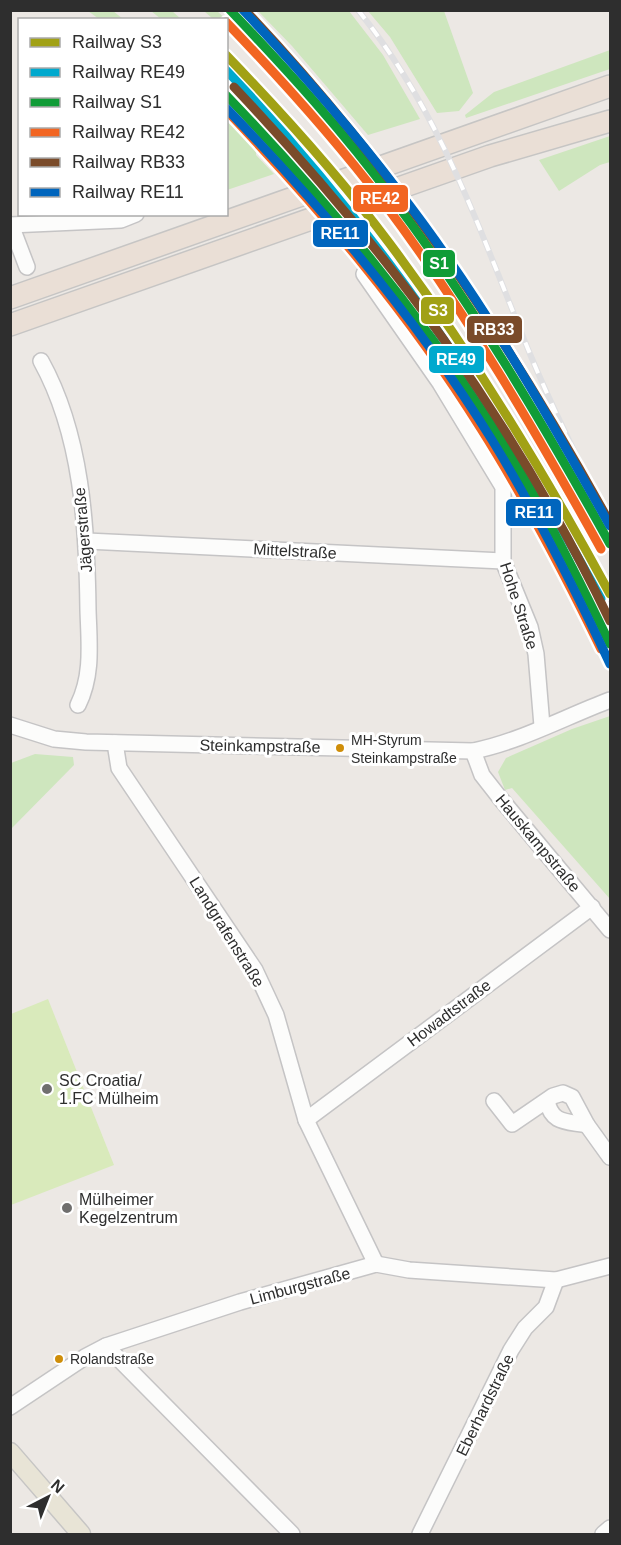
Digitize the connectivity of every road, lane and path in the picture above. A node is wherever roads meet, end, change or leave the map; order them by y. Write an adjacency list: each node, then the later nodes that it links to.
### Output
1 (610, 86): 7 (highway)
2 (610, 121): 8 (highway)
3 (131, 216): 4 (street)
4 (11, 225): 5 (street)
5 (27, 267)
6 (364, 274): 11 (street, Hohe Straße)
7 (10, 298)
8 (10, 325)
9 (41, 361): 10 (street, Jägerstraße)
10 (87, 541): 11 (street, Mittelstraße); 13 (street, Jägerstraße)
11 (503, 561): 15 (street, Hohe Straße)
12 (610, 700): 15 (street, Steinkampstraße)
13 (78, 705)
14 (10, 725): 16 (street, Steinkampstraße)
15 (542, 726): 17 (street, Steinkampstraße)
16 (115, 743): 17 (street, Steinkampstraße); 22 (street, Landgrafenstraße)
17 (473, 751): 18 (street, Hauskampstraße)
18 (592, 907): 19 (street, Hauskampstraße); 22 (street, Howadtstraße)
19 (610, 930)
20 (494, 1101): 21 (street)
21 (547, 1101): 23 (street); 23 (street)
22 (306, 1120): 25 (street, Landgrafenstraße)
23 (586, 1125): 24 (street)
24 (610, 1157)
25 (376, 1264): 27 (street, Limburgstraße); 28 (street, Limburgstraße)
26 (610, 1266): 27 (street, Limburgstraße)
27 (556, 1280): 32 (street, Eberhardstraße)
28 (106, 1346): 29 (street, Limburgstraße); 34 (street)
29 (10, 1407)
30 (10, 1452): 33 (main road)
31 (610, 1528): 35 (street)
32 (423, 1533)
33 (81, 1534)
34 (292, 1534)
35 (603, 1534)

